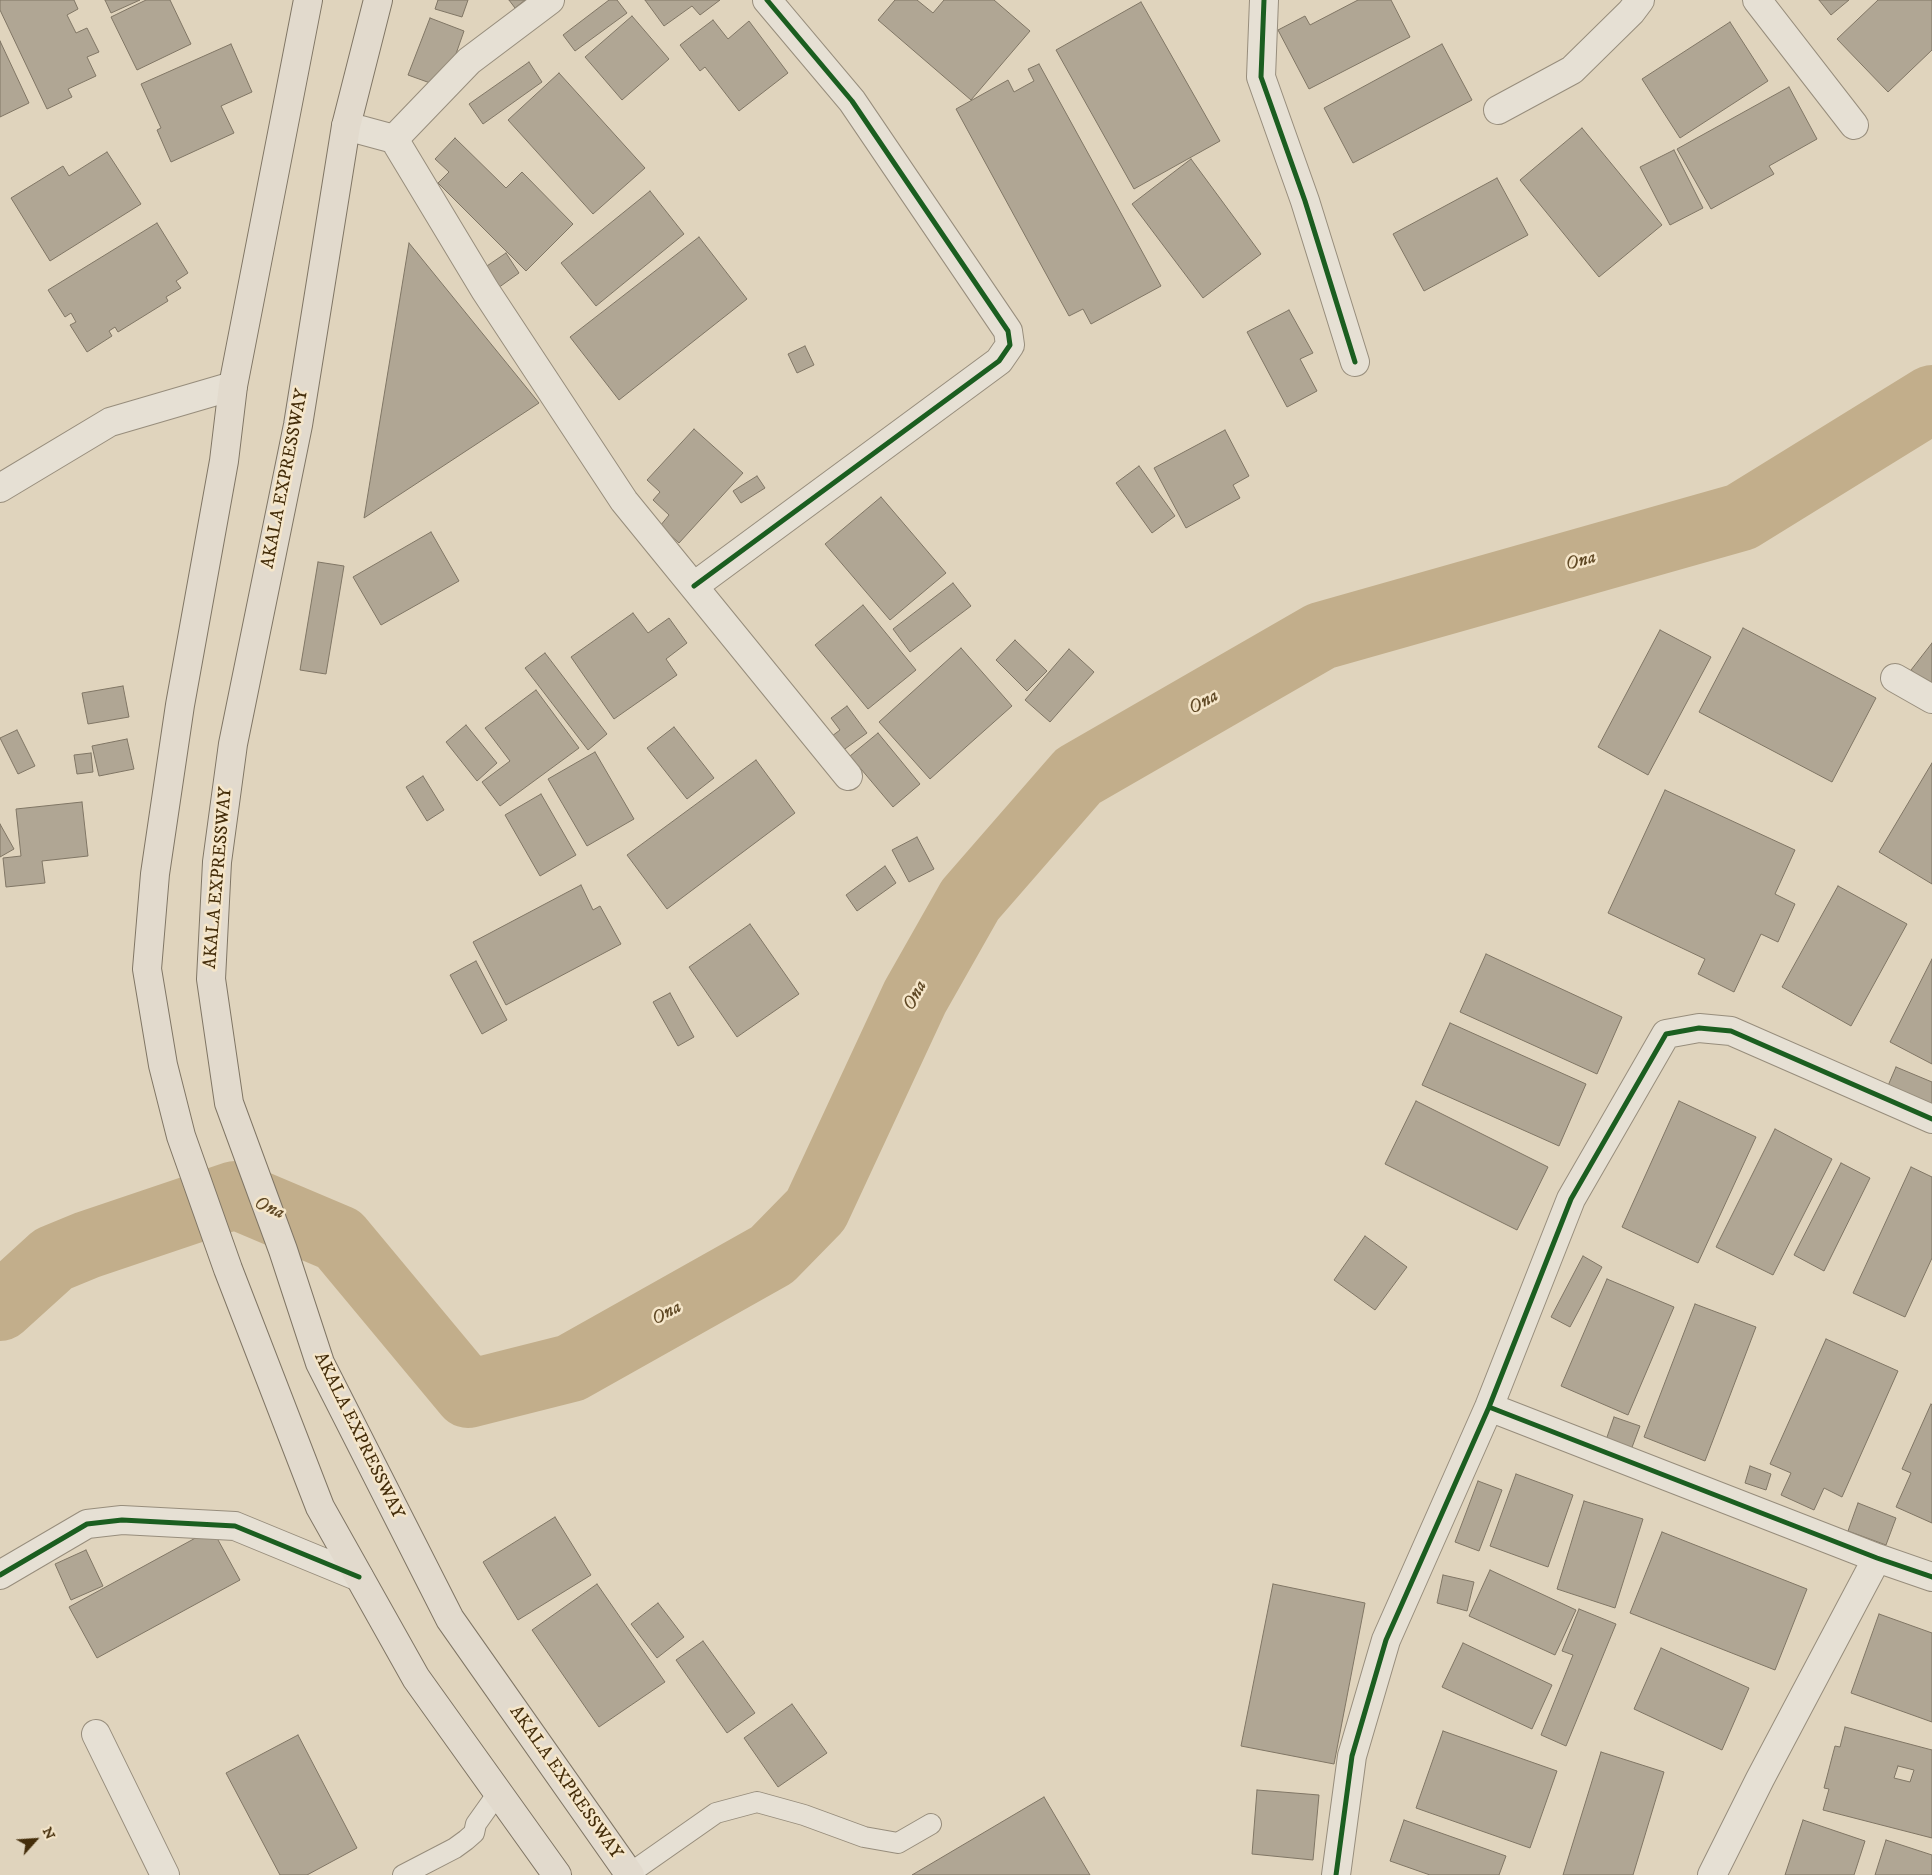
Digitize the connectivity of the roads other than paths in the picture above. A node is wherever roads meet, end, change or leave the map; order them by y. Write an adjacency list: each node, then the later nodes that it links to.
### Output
1 (308, 0): 13 (main road)
2 (378, 0): 10 (main road, AKALA EXPRESSWAY)
3 (550, 0): 11 (street)
4 (767, 0): 15 (street)
5 (1264, 0): 12 (street)
6 (1640, 0): 8 (street)
7 (1757, 0): 9 (street)
8 (1498, 110)
9 (1854, 125)
10 (346, 126): 11 (street); 31 (main road, AKALA EXPRESSWAY)
11 (394, 139): 15 (street)
12 (1355, 362)
13 (232, 386): 14 (street); 23 (main road)
14 (0, 488)
15 (694, 586): 18 (street)
16 (1895, 678): 17 (street)
17 (1932, 699)
18 (848, 776)
19 (1932, 1119): 20 (street)
20 (1489, 1407): 21 (street); 32 (street)
21 (1877, 1558): 24 (street); 33 (street)
22 (0, 1575): 23 (street)
23 (359, 1577): 26 (main road)
24 (1932, 1577)
25 (96, 1734): 28 (street)
26 (498, 1793): 29 (lane); 30 (main road)
27 (931, 1824): 31 (lane)
28 (164, 1875)
29 (402, 1875)
30 (557, 1875)
31 (630, 1875)
32 (1336, 1875)
33 (1712, 1875)

